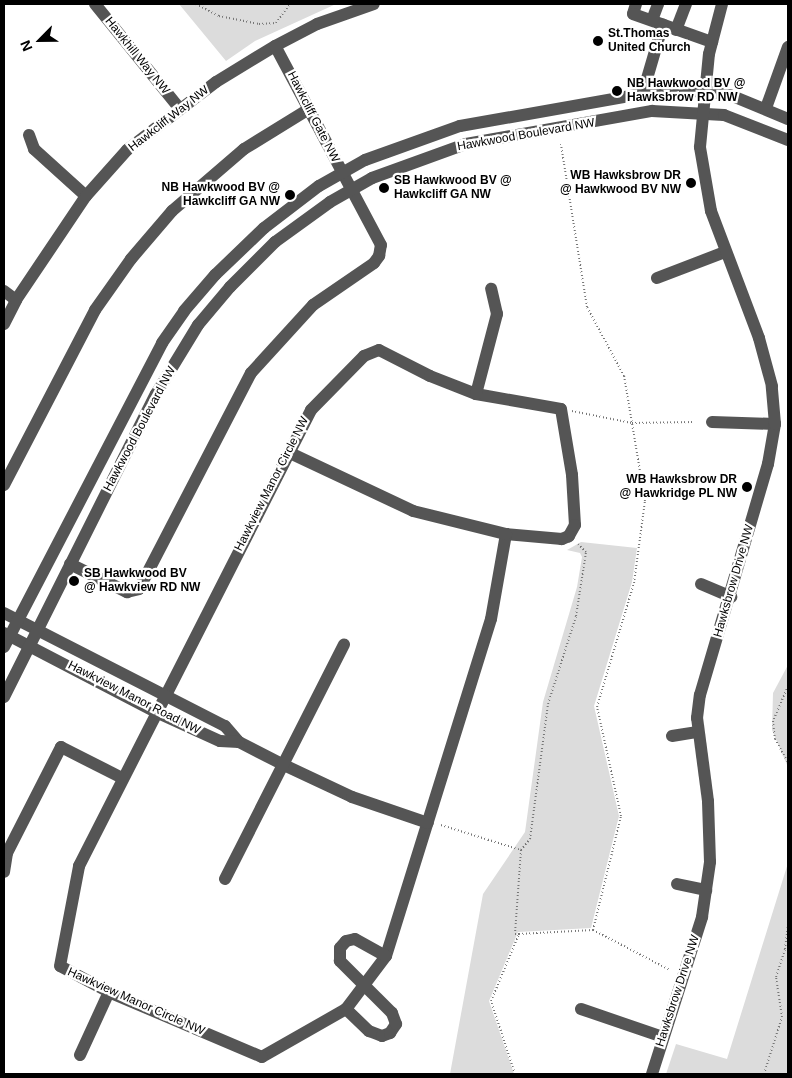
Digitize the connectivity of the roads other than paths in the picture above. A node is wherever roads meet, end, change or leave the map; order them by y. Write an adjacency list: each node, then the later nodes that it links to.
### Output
1 (95, 4): 15 (street, Hawkhill Way NW)
2 (374, 4): 10 (street, Hawkcliff Way NW)
3 (636, 4): 7 (street)
4 (658, 4): 7 (street)
5 (686, 4): 8 (street)
6 (722, 4): 9 (street, Hawksbrow Drive NW)
7 (658, 22): 8 (street); 13 (street)
8 (676, 30): 9 (street)
9 (712, 42): 12 (street, Hawksbrow Drive NW)
10 (275, 46): 15 (street, Hawkcliff Way NW); 16 (street, Hawkcliff Gate NW)
11 (788, 47): 14 (street)
12 (704, 91): 13 (street, Hawkwood Boulevard NW); 14 (street, Hawkwood Boulevard NW); 17 (street, Hawksbrow Drive NW)
13 (648, 93): 21 (street, Hawkwood Boulevard NW)
14 (766, 108): 18 (street, Hawkwood Boulevard NW)
15 (180, 109): 23 (street, Hawkcliff Way NW)
16 (309, 109): 21 (street, Hawkcliff Gate NW); 36 (street)
17 (702, 113): 20 (street, Hawkwood Boulevard NW); 22 (street, Hawkwood Boulevard NW); 24 (street, Hawksbrow Drive NW)
18 (788, 119)
19 (29, 135): 23 (street)
20 (788, 140)
21 (340, 173): 22 (street, Hawkcliff Gate NW); 30 (street, Hawkwood Boulevard NW)
22 (349, 190): 31 (street, Hawkwood Boulevard NW); 38 (street, Hawkcliff Gate NW)
23 (86, 196): 28 (street, Hawkcliff Way NW)
24 (725, 252): 25 (street); 34 (street, Hawksbrow Drive NW)
25 (657, 278)
26 (492, 289): 32 (street)
27 (4, 292): 28 (street)
28 (16, 300): 29 (street, Hawkcliff Way NW)
29 (4, 324)
30 (141, 385): 31 (street); 42 (street, Hawkwood Boulevard NW)
31 (156, 394): 38 (street, Hawkwood Boulevard NW)
32 (476, 394): 35 (street, Hawkview Manor Circle NW); 37 (street, Hawkview Manor Circle NW)
33 (712, 422): 34 (street)
34 (775, 424): 40 (street, Hawksbrow Drive NW)
35 (290, 453): 37 (street); 47 (street, Hawkview Manor Circle NW)
36 (4, 485)
37 (506, 534): 55 (street, Hawkview Manor Circle NW)
38 (70, 564): 43 (street, Hawkwood Boulevard NW)
39 (701, 584): 40 (street)
40 (731, 597): 50 (street, Hawksbrow Drive NW)
41 (4, 613): 42 (street, Hawkview Manor Road NW)
42 (17, 620): 43 (street, Hawkview Manor Road NW); 44 (street, Hawkwood Boulevard NW)
43 (38, 631): 45 (street, Hawkwood Boulevard NW); 47 (street, Hawkview Manor Road NW)
44 (6, 638): 45 (street, Hawkview Manor Road NW)
45 (31, 644): 48 (street, Hawkwood Boulevard NW); 49 (street, Hawkview Manor Road NW)
46 (344, 644): 53 (street)
47 (166, 694): 49 (street, Hawkview Manor Circle NW); 52 (street, Hawkview Manor Road NW)
48 (4, 697)
49 (156, 712): 52 (street, Hawkview Manor Road NW); 54 (street, Hawkview Manor Circle NW)
50 (698, 732): 51 (street); 59 (street, Hawksbrow Drive NW)
51 (672, 736)
52 (239, 742): 53 (street, Hawkview Manor Road NW)
53 (284, 765): 55 (street, Hawkview Manor Road NW); 57 (street)
54 (122, 778): 56 (street); 62 (street, Hawkview Manor Circle NW)
55 (428, 823): 60 (street, Hawkview Manor Circle NW)
56 (4, 872)
57 (225, 879)
58 (677, 884): 59 (street)
59 (706, 890): 65 (street, Hawksbrow Drive NW)
60 (386, 956): 61 (street, Hawkview Manor Circle NW); 61 (street)
61 (366, 985): 63 (street, Hawkview Manor Circle NW); 63 (street)
62 (109, 992): 63 (street, Hawkview Manor Circle NW); 66 (street)
63 (346, 1009)
64 (581, 1009): 65 (street)
65 (663, 1037): 67 (street, Hawksbrow Drive NW)
66 (80, 1055)
67 (652, 1074)

